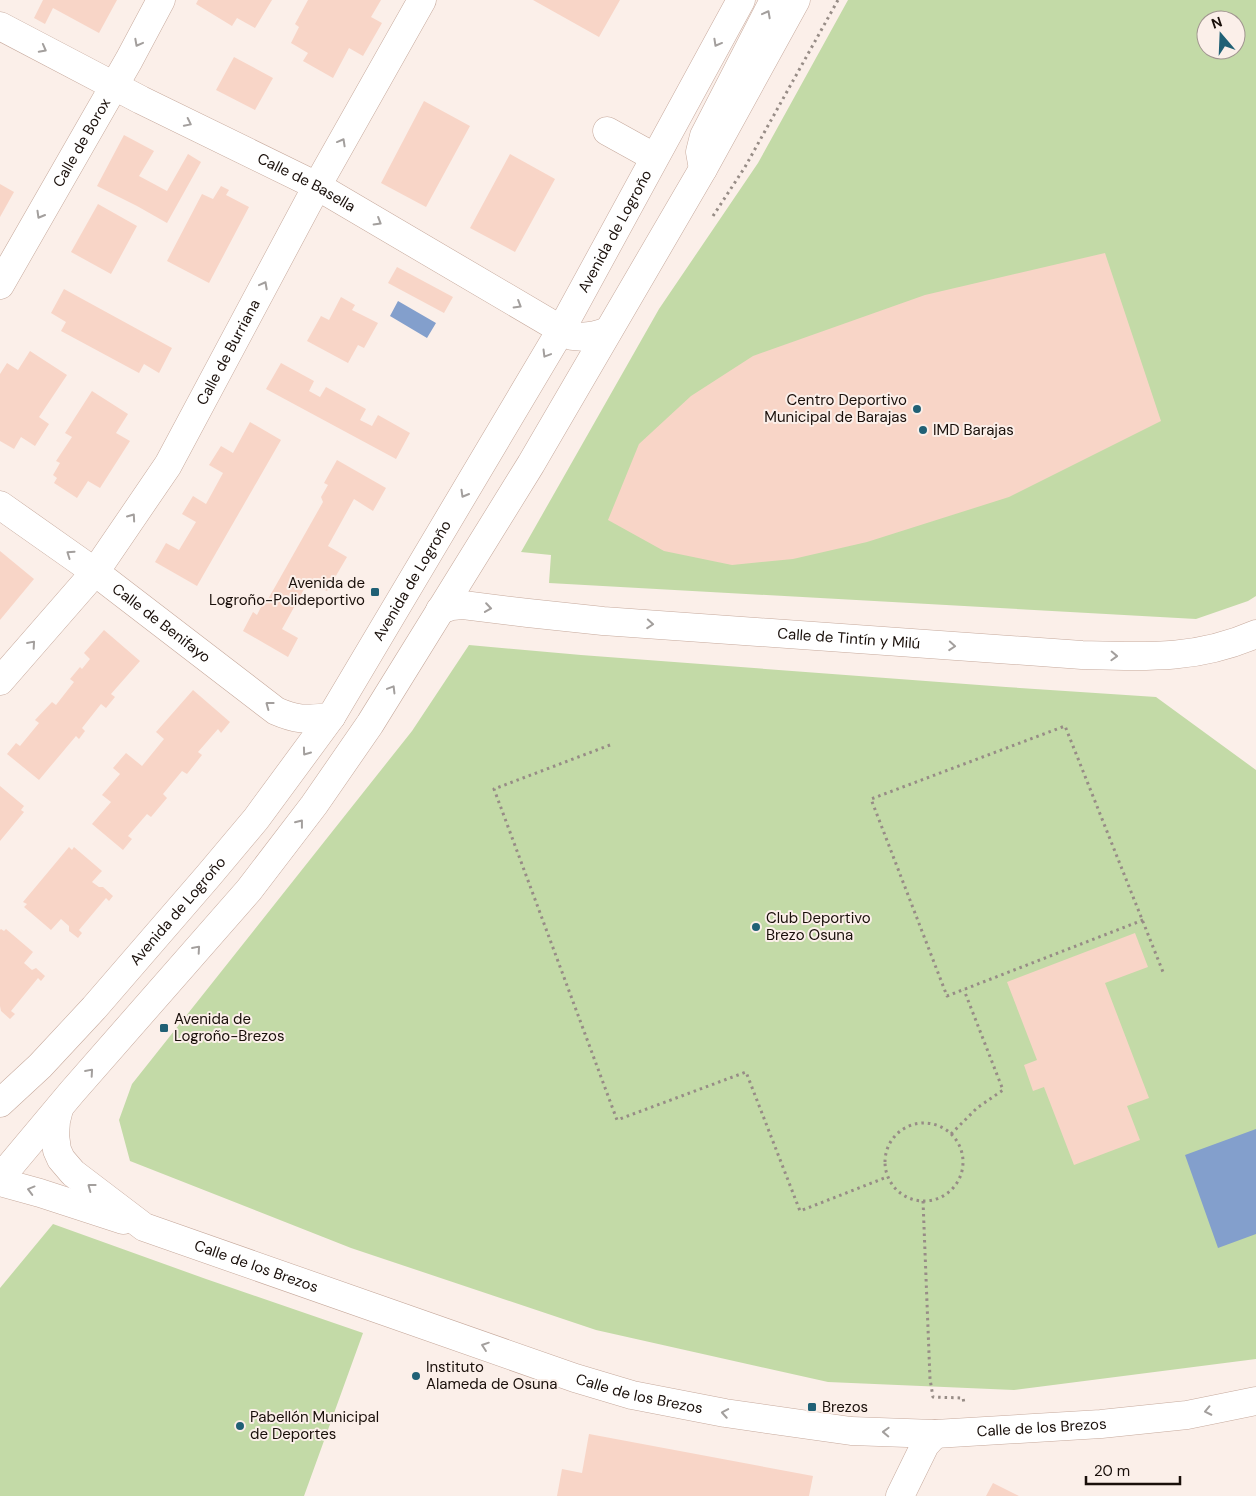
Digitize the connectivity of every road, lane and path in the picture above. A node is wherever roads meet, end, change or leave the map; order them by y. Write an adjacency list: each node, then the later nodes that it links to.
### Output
1 (161, 0): 7 (street, Calle de Borox, one-way to 7)
2 (422, 0): 11 (street, Calle de Burriana, one-way to 2)
3 (740, 0): 9 (street, Avenida de Logroño, one-way to 9)
4 (774, 0): 10 (street, one-way to 4)
5 (796, 0): 10 (street)
6 (0, 26): 7 (street, Calle de Basella, one-way to 7)
7 (114, 86): 11 (street, Calle de Basella, one-way to 11); 12 (street, Calle de Borox, one-way to 12)
8 (607, 131): 9 (street)
9 (654, 157): 13 (street, Avenida de Logroño)
10 (703, 169): 14 (street)
11 (317, 186): 13 (street, Calle de Basella, one-way to 13); 16 (street, Calle de Burriana, one-way to 11)
12 (0, 285)
13 (561, 330): 14 (street, Calle de Basella); 20 (street, Avenida de Logroño, one-way to 20)
14 (608, 331): 17 (street)
15 (0, 505): 16 (street, Calle de Benifayo, one-way to 15)
16 (95, 572): 19 (street, Calle de Burriana, one-way to 16); 20 (street, Calle de Benifayo, one-way to 16)
17 (440, 610): 18 (street, Calle de Tintín y Milú, one-way to 18); 26 (street, one-way to 17)
18 (1256, 634)
19 (0, 681)
20 (331, 716): 25 (street, Avenida de Logroño, one-way to 25)
21 (610, 745): 28 (path)
22 (1143, 920): 23 (path); 24 (path); 24 (path)
23 (1163, 972)
24 (964, 990): 27 (path)
25 (0, 1103)
26 (59, 1109): 29 (street); 32 (street, Calle de los Brezos, one-way to 26)
27 (951, 1134): 28 (path); 31 (path)
28 (887, 1177): 31 (path)
29 (0, 1178)
30 (0, 1182): 32 (street, one-way to 30)
31 (924, 1201): 34 (path)
32 (144, 1227): 35 (street, Calle de los Brezos, one-way to 32)
33 (1256, 1401): 34 (street, Calle de los Brezos, one-way to 34)
34 (970, 1432): 35 (street, Calle de los Brezos)
35 (935, 1434): 36 (street)
36 (900, 1496)

